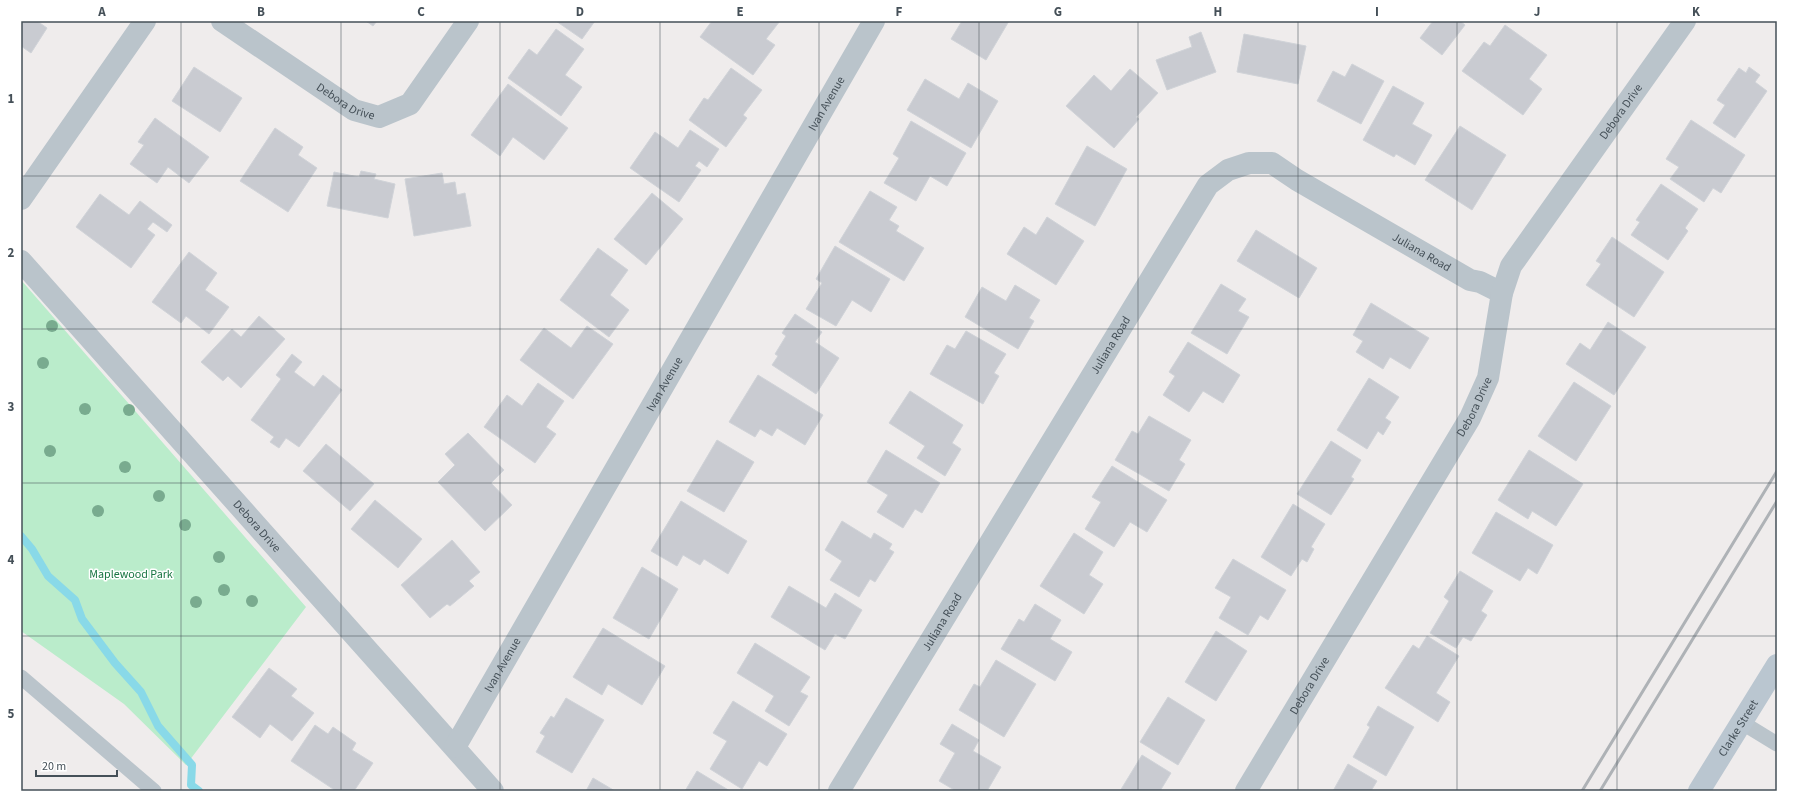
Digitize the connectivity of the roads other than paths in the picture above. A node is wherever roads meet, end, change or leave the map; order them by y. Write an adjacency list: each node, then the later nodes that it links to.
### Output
1 (145, 21): 6 (street)
2 (222, 21): 3 (street, Debora Drive)
3 (468, 21)
4 (874, 21): 13 (street, Ivan Avenue)
5 (1685, 21): 8 (street, Debora Drive)
6 (21, 199)
7 (21, 261): 13 (street, Debora Drive)
8 (1502, 293): 16 (street, Juliana Road); 17 (street, Debora Drive)
9 (1777, 665): 11 (street, Clarke Street)
10 (21, 677): 14 (lane)
11 (1741, 722): 12 (lane); 18 (street, Clarke Street)
12 (1777, 744)
13 (454, 747): 15 (street, Debora Drive)
14 (154, 791)
15 (493, 791)
16 (839, 791)
17 (1246, 791)
18 (1699, 791)

